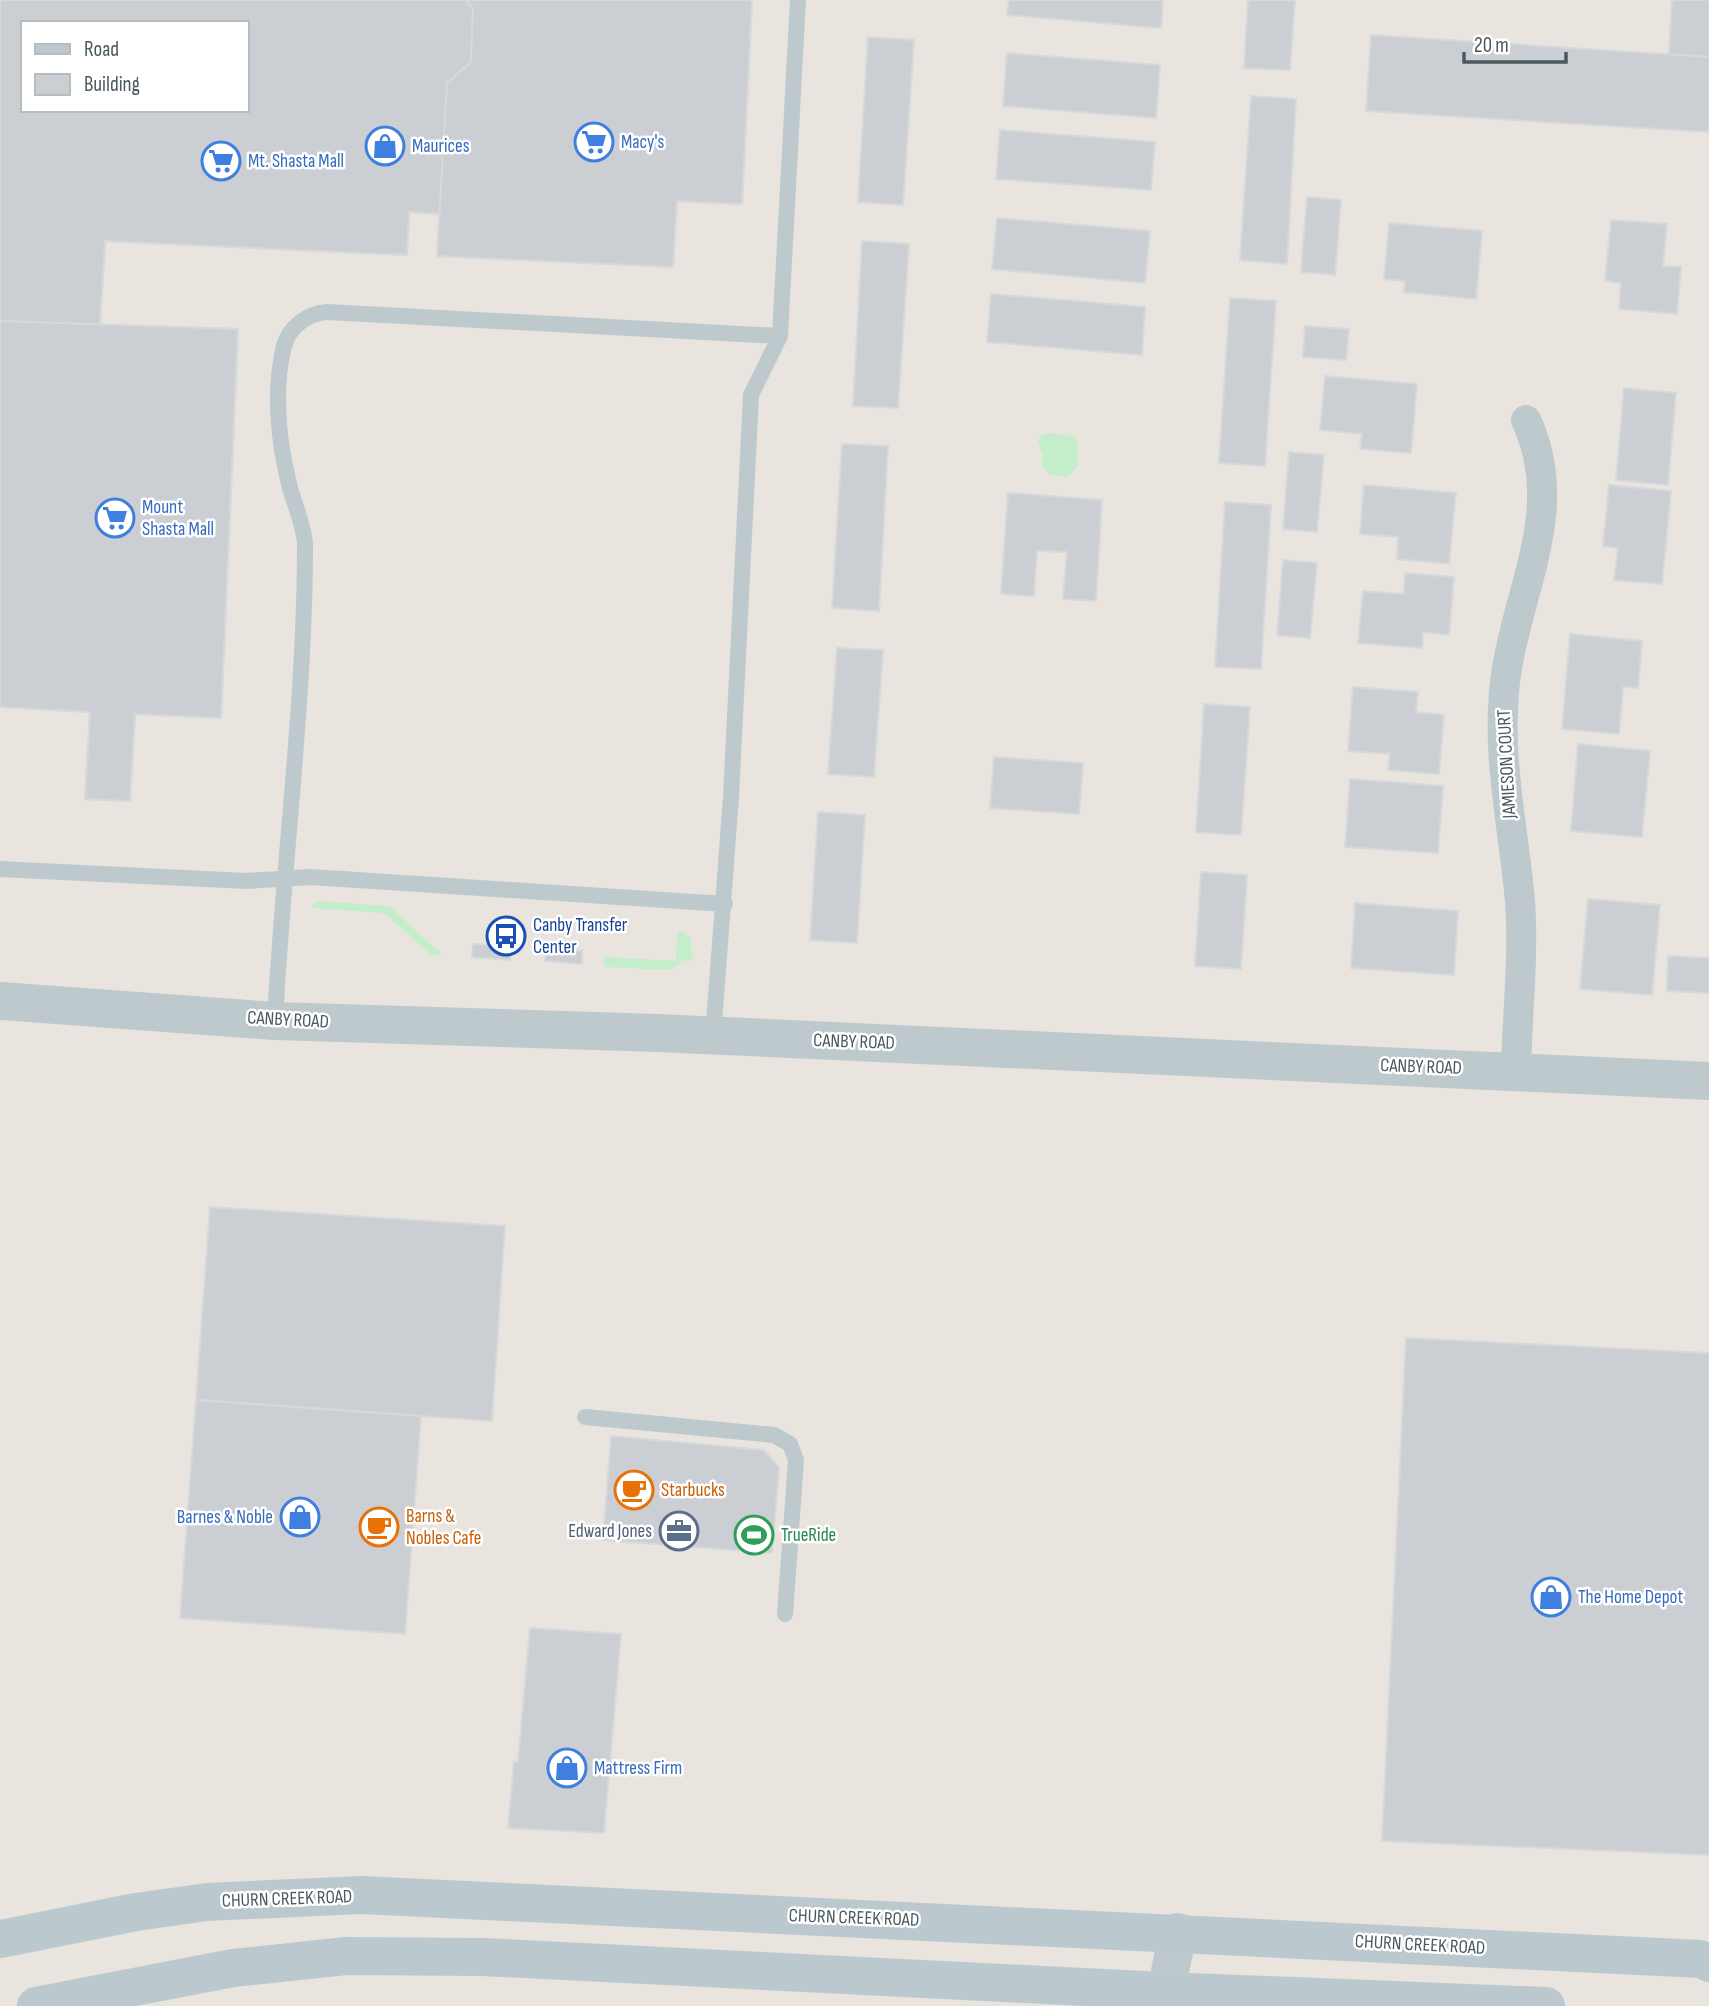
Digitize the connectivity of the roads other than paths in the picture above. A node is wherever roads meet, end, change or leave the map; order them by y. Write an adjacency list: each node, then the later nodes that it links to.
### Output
1 (798, 0): 2 (lane)
2 (780, 336): 5 (lane); 6 (lane)
3 (1526, 421): 10 (street, JAMIESON COURT)
4 (0, 869): 5 (lane)
5 (283, 877): 6 (lane); 8 (lane)
6 (725, 904): 9 (lane)
7 (0, 1001): 8 (street, CANBY ROAD)
8 (275, 1021): 9 (street, CANBY ROAD)
9 (713, 1036): 10 (street, CANBY ROAD)
10 (1516, 1071): 11 (street, CANBY ROAD)
11 (1709, 1080)
12 (585, 1417): 13 (lane)
13 (785, 1614)
14 (1178, 1932): 15 (main road, CHURN CREEK ROAD); 16 (main road, CHURN CREEK ROAD); 17 (street)
15 (0, 1938)
16 (1709, 1963)
17 (1164, 1999): 18 (main road); 19 (main road)
18 (36, 2006)
19 (1546, 2006)

